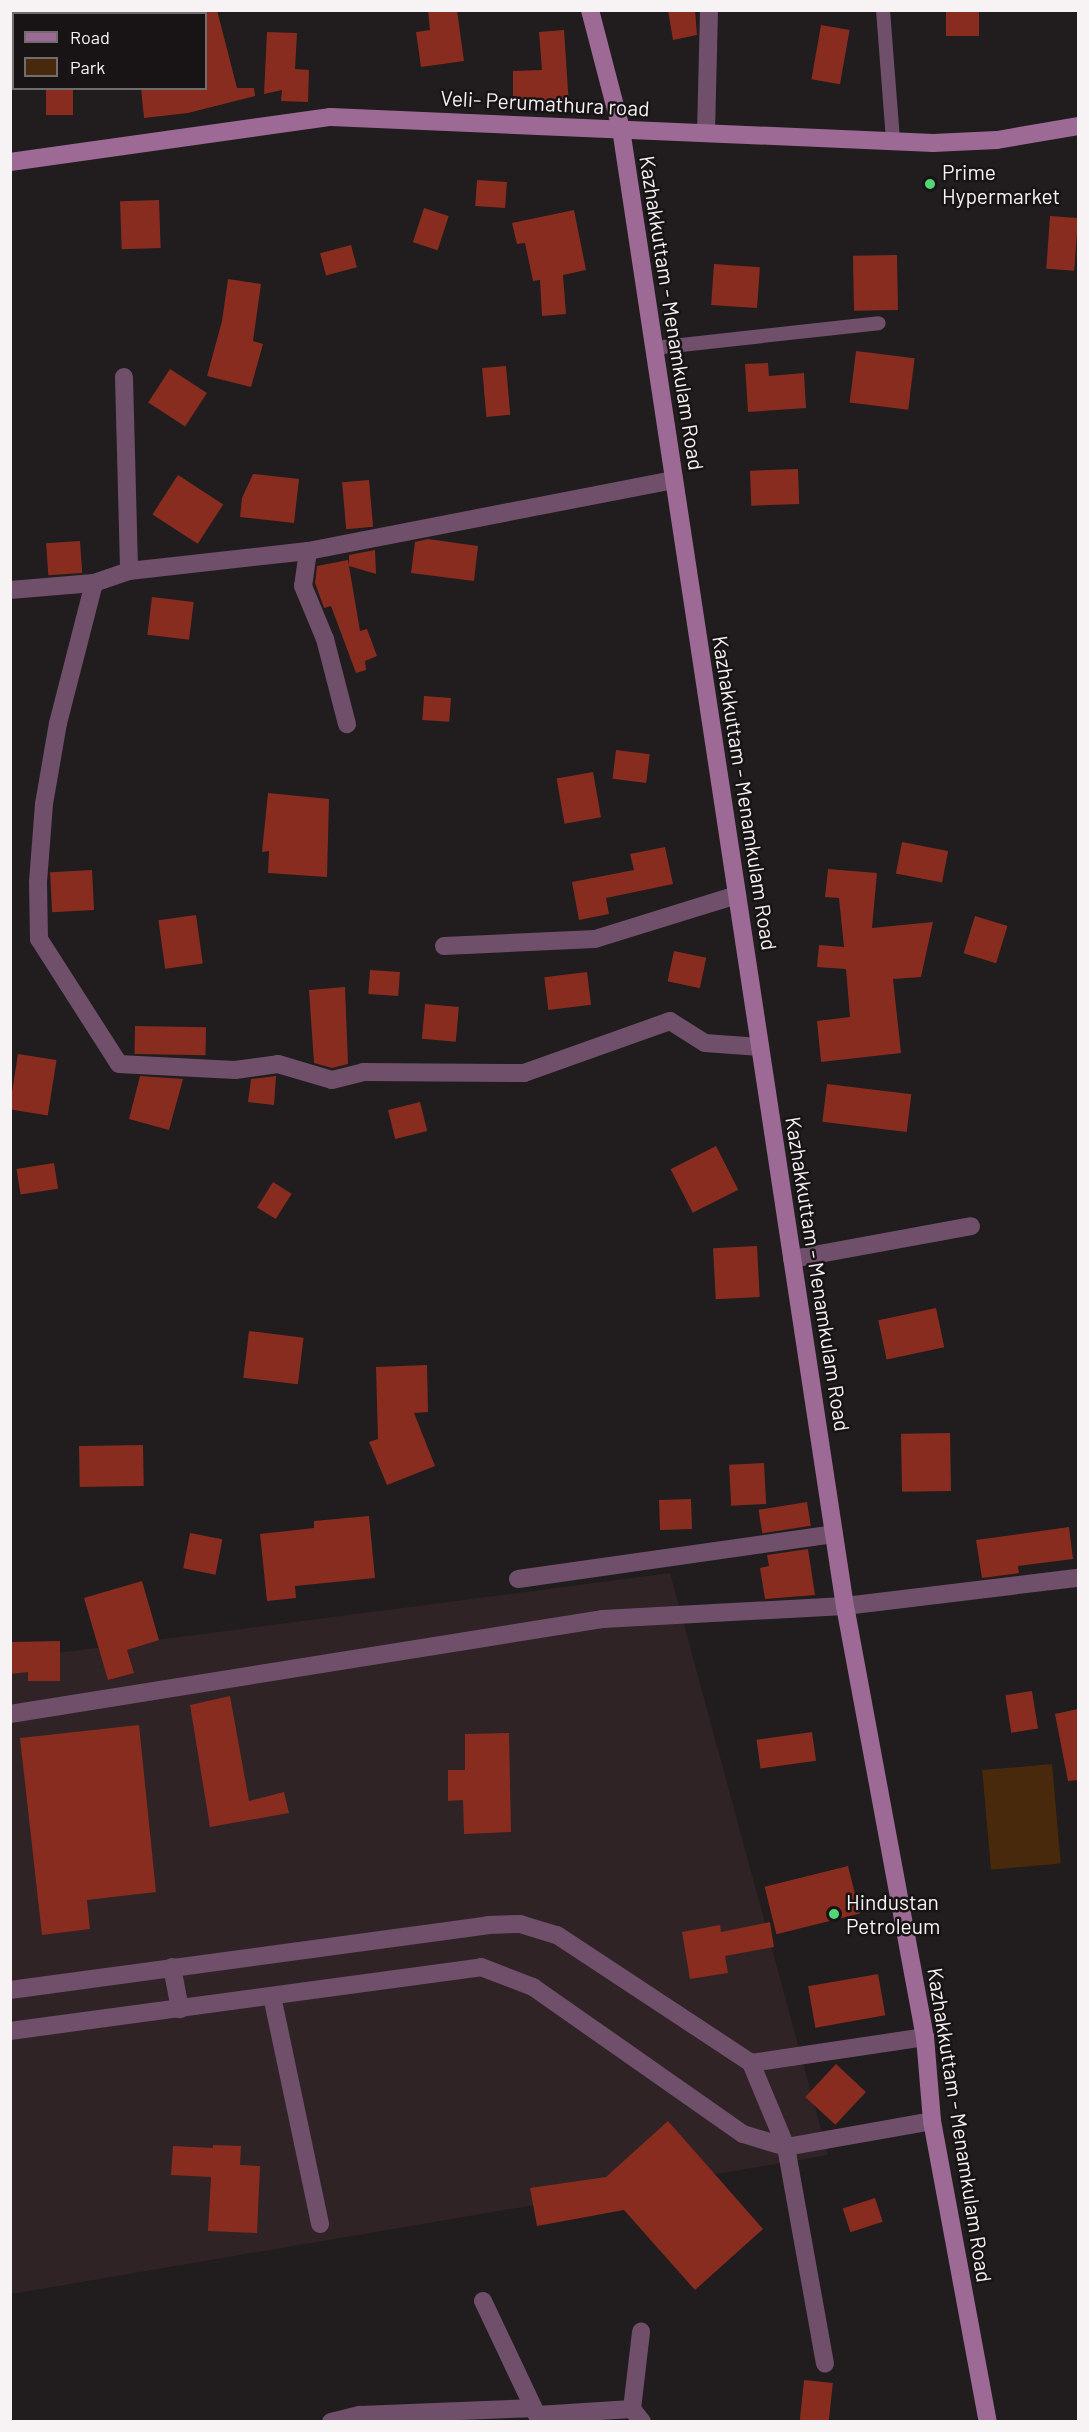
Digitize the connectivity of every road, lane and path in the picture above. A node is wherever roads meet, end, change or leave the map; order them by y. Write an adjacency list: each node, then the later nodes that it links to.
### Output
1 (590, 10): 5 (main road, Kazhakkuttam - Menamkulam Road)
2 (709, 10): 6 (street)
3 (883, 10): 7 (lane)
4 (1078, 126): 7 (main road, Veli- Perumathura road)
5 (621, 129): 6 (main road, Veli- Perumathura road); 8 (main road, Veli- Perumathura road); 10 (main road, Kazhakkuttam - Menamkulam Road)
6 (706, 133): 7 (main road, Veli- Perumathura road)
7 (893, 141)
8 (10, 162)
9 (879, 323): 10 (lane)
10 (654, 348): 12 (main road, Kazhakkuttam - Menamkulam Road)
11 (124, 377): 14 (street)
12 (674, 480): 13 (street); 18 (main road, Kazhakkuttam - Menamkulam Road)
13 (308, 551): 14 (street); 17 (street)
14 (129, 571): 15 (street)
15 (94, 583): 16 (street); 20 (street)
16 (10, 591)
17 (347, 724)
18 (737, 895): 19 (street); 20 (main road, Kazhakkuttam - Menamkulam Road)
19 (444, 946)
20 (760, 1047): 22 (main road, Kazhakkuttam - Menamkulam Road)
21 (971, 1226): 22 (street)
22 (792, 1258): 23 (main road, Kazhakkuttam - Menamkulam Road)
23 (834, 1534): 25 (street); 26 (main road, Kazhakkuttam - Menamkulam Road)
24 (1078, 1578): 26 (street)
25 (518, 1580)
26 (845, 1606): 27 (street); 33 (main road, Kazhakkuttam - Menamkulam Road)
27 (10, 1714)
28 (172, 1967): 29 (street); 31 (street); 34 (street)
29 (10, 1990)
30 (272, 1996): 31 (street); 36 (street); 37 (street)
31 (180, 2009): 32 (street)
32 (10, 2031)
33 (925, 2037): 34 (street); 35 (main road, Kazhakkuttam - Menamkulam Road)
34 (751, 2063): 36 (street)
35 (932, 2121): 36 (street); 44 (main road, Kazhakkuttam - Menamkulam Road)
36 (786, 2147): 40 (street)
37 (320, 2224)
38 (483, 2301): 41 (street)
39 (641, 2332): 42 (street)
40 (825, 2364)
41 (531, 2408): 42 (street); 43 (street)
42 (637, 2415)
43 (331, 2421)
44 (988, 2421)

